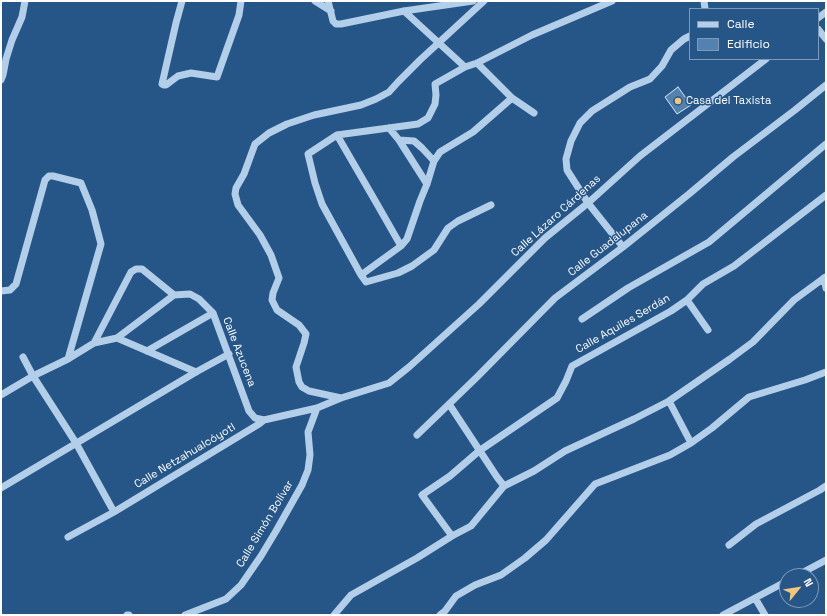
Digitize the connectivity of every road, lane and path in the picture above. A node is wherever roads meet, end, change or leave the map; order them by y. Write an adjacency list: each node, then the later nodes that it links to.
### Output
1 (25, 1): 18 (street)
2 (182, 1): 3 (street)
3 (241, 1)
4 (314, 1): 9 (street)
5 (328, 1): 9 (street)
6 (473, 1): 10 (street)
7 (484, 1): 14 (street)
8 (612, 1): 16 (street)
9 (331, 11): 10 (street)
10 (404, 11): 14 (street)
11 (819, 30): 13 (street)
12 (689, 36): 29 (street)
13 (826, 39)
14 (440, 43): 17 (street); 52 (street)
15 (765, 60): 29 (street, Calle Lázaro Cárdenas)
16 (478, 63): 17 (street); 20 (street)
17 (465, 67): 22 (street)
18 (1, 80)
19 (826, 85): 32 (street, Calle Guadalupana)
20 (512, 98): 21 (street); 26 (street)
21 (534, 113)
22 (389, 128): 23 (street); 24 (street)
23 (337, 135): 31 (street); 33 (street)
24 (399, 140): 26 (street); 27 (street)
25 (826, 144): 40 (street)
26 (434, 161): 27 (street)
27 (427, 184): 31 (street)
28 (826, 196): 38 (street, Calle Aquiles Serdán)
29 (588, 203): 32 (street); 52 (street, Calle Lázaro Cárdenas)
30 (491, 205): 33 (street)
31 (400, 246): 33 (street)
32 (623, 247): 54 (street, Calle Guadalupana)
33 (361, 275)
34 (825, 278): 35 (street); 53 (street)
35 (826, 288)
36 (1, 291): 47 (street)
37 (174, 295): 39 (street, Calle Azucena); 42 (street); 43 (street)
38 (687, 300): 41 (street); 60 (street, Calle Aquiles Serdán)
39 (213, 313): 44 (street); 45 (street, Calle Azucena)
40 (582, 320)
41 (708, 330)
42 (117, 338): 43 (street); 44 (street)
43 (94, 343): 47 (street)
44 (146, 351): 48 (street)
45 (229, 354): 48 (street); 56 (street, Calle Azucena)
46 (23, 357): 50 (street)
47 (68, 359): 50 (street)
48 (196, 372): 58 (street)
49 (826, 372): 59 (street)
50 (33, 376): 51 (street); 58 (street)
51 (1, 395)
52 (342, 398): 55 (street, Calle Lázaro Cárdenas)
53 (669, 401): 59 (street); 61 (street)
54 (449, 404): 57 (street, Calle Guadalupana); 60 (street)
55 (317, 408): 56 (street, Calle Netzahualcóyotl); 73 (street, Calle Simón Bolívar)
56 (264, 420): 64 (street, Calle Netzahualcóyotl)
57 (417, 435)
58 (76, 443): 63 (street); 64 (street)
59 (691, 443): 74 (street)
60 (479, 450): 61 (street); 65 (street, Calle Aquiles Serdán)
61 (504, 486): 65 (street)
62 (826, 486): 67 (street)
63 (1, 488)
64 (114, 512): 66 (street, Calle Netzahualcóyotl)
65 (452, 536): 72 (street)
66 (68, 537)
67 (729, 545)
68 (826, 560): 69 (street)
69 (811, 568)
70 (779, 585): 71 (street)
71 (756, 598): 75 (street); 76 (street)
72 (337, 614)
73 (185, 615)
74 (440, 615)
75 (723, 615)
76 (765, 615)

